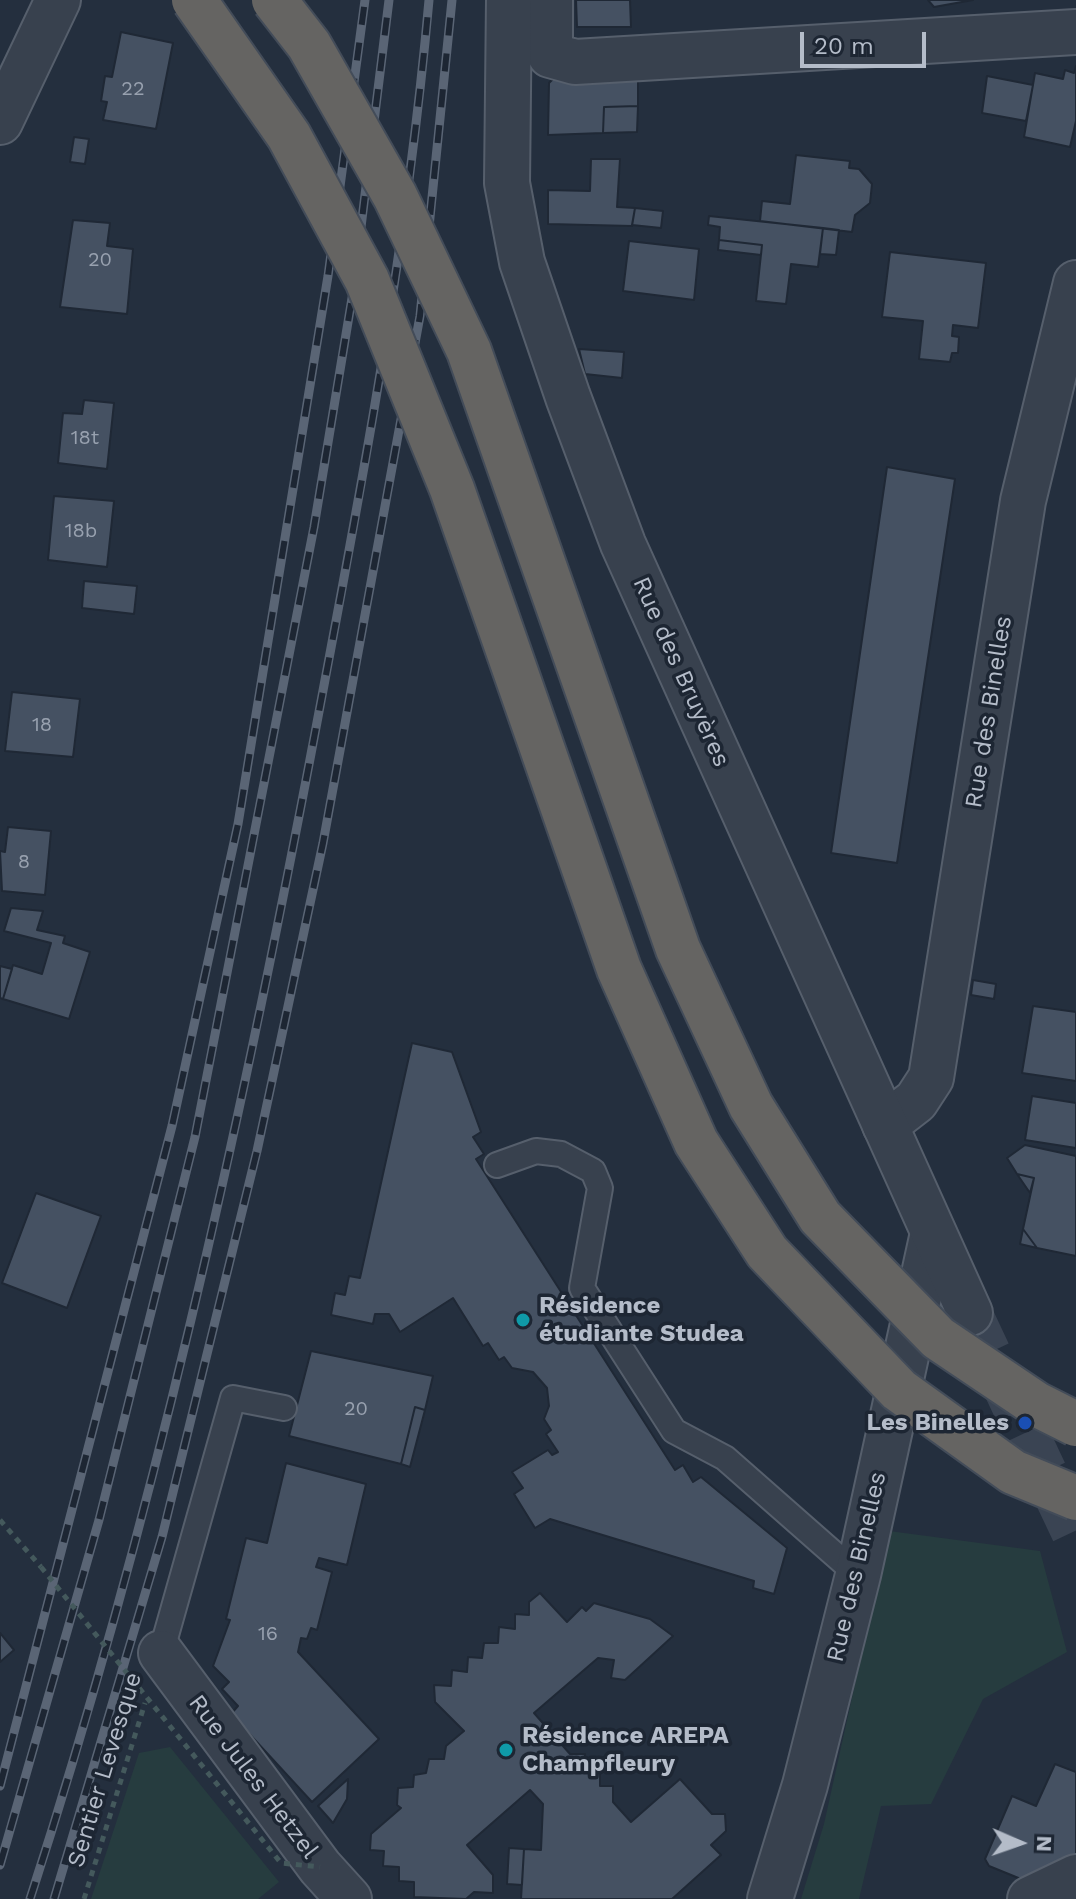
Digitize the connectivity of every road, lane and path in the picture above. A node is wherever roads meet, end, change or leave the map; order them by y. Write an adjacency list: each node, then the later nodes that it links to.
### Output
1 (58, 0): 7 (street)
2 (194, 0): 15 (highway, bridge)
3 (274, 0): 14 (highway, bridge)
4 (509, 0): 9 (street, Rue des Bruyères)
5 (550, 0): 6 (street)
6 (1076, 32)
7 (0, 122)
8 (1076, 283): 9 (street, Rue des Binelles)
9 (885, 1125): 11 (street, Rue des Bruyères)
10 (497, 1165): 17 (lane)
11 (933, 1233): 12 (street, Rue des Bruyères); 17 (street, Rue des Binelles)
12 (970, 1313)
13 (284, 1408): 18 (lane)
14 (1076, 1424)
15 (1076, 1498)
16 (0, 1520): 19 (path, bridge)
17 (858, 1575): 23 (street, Rue des Binelles)
18 (161, 1653): 19 (street, Rue Jules Hetzel); 21 (path, Sentier Levesque)
19 (320, 1867): 22 (street, Rue Jules Hetzel)
20 (1076, 1877): 24 (street)
21 (84, 1899)
22 (349, 1899)
23 (770, 1899)
24 (1030, 1899)

